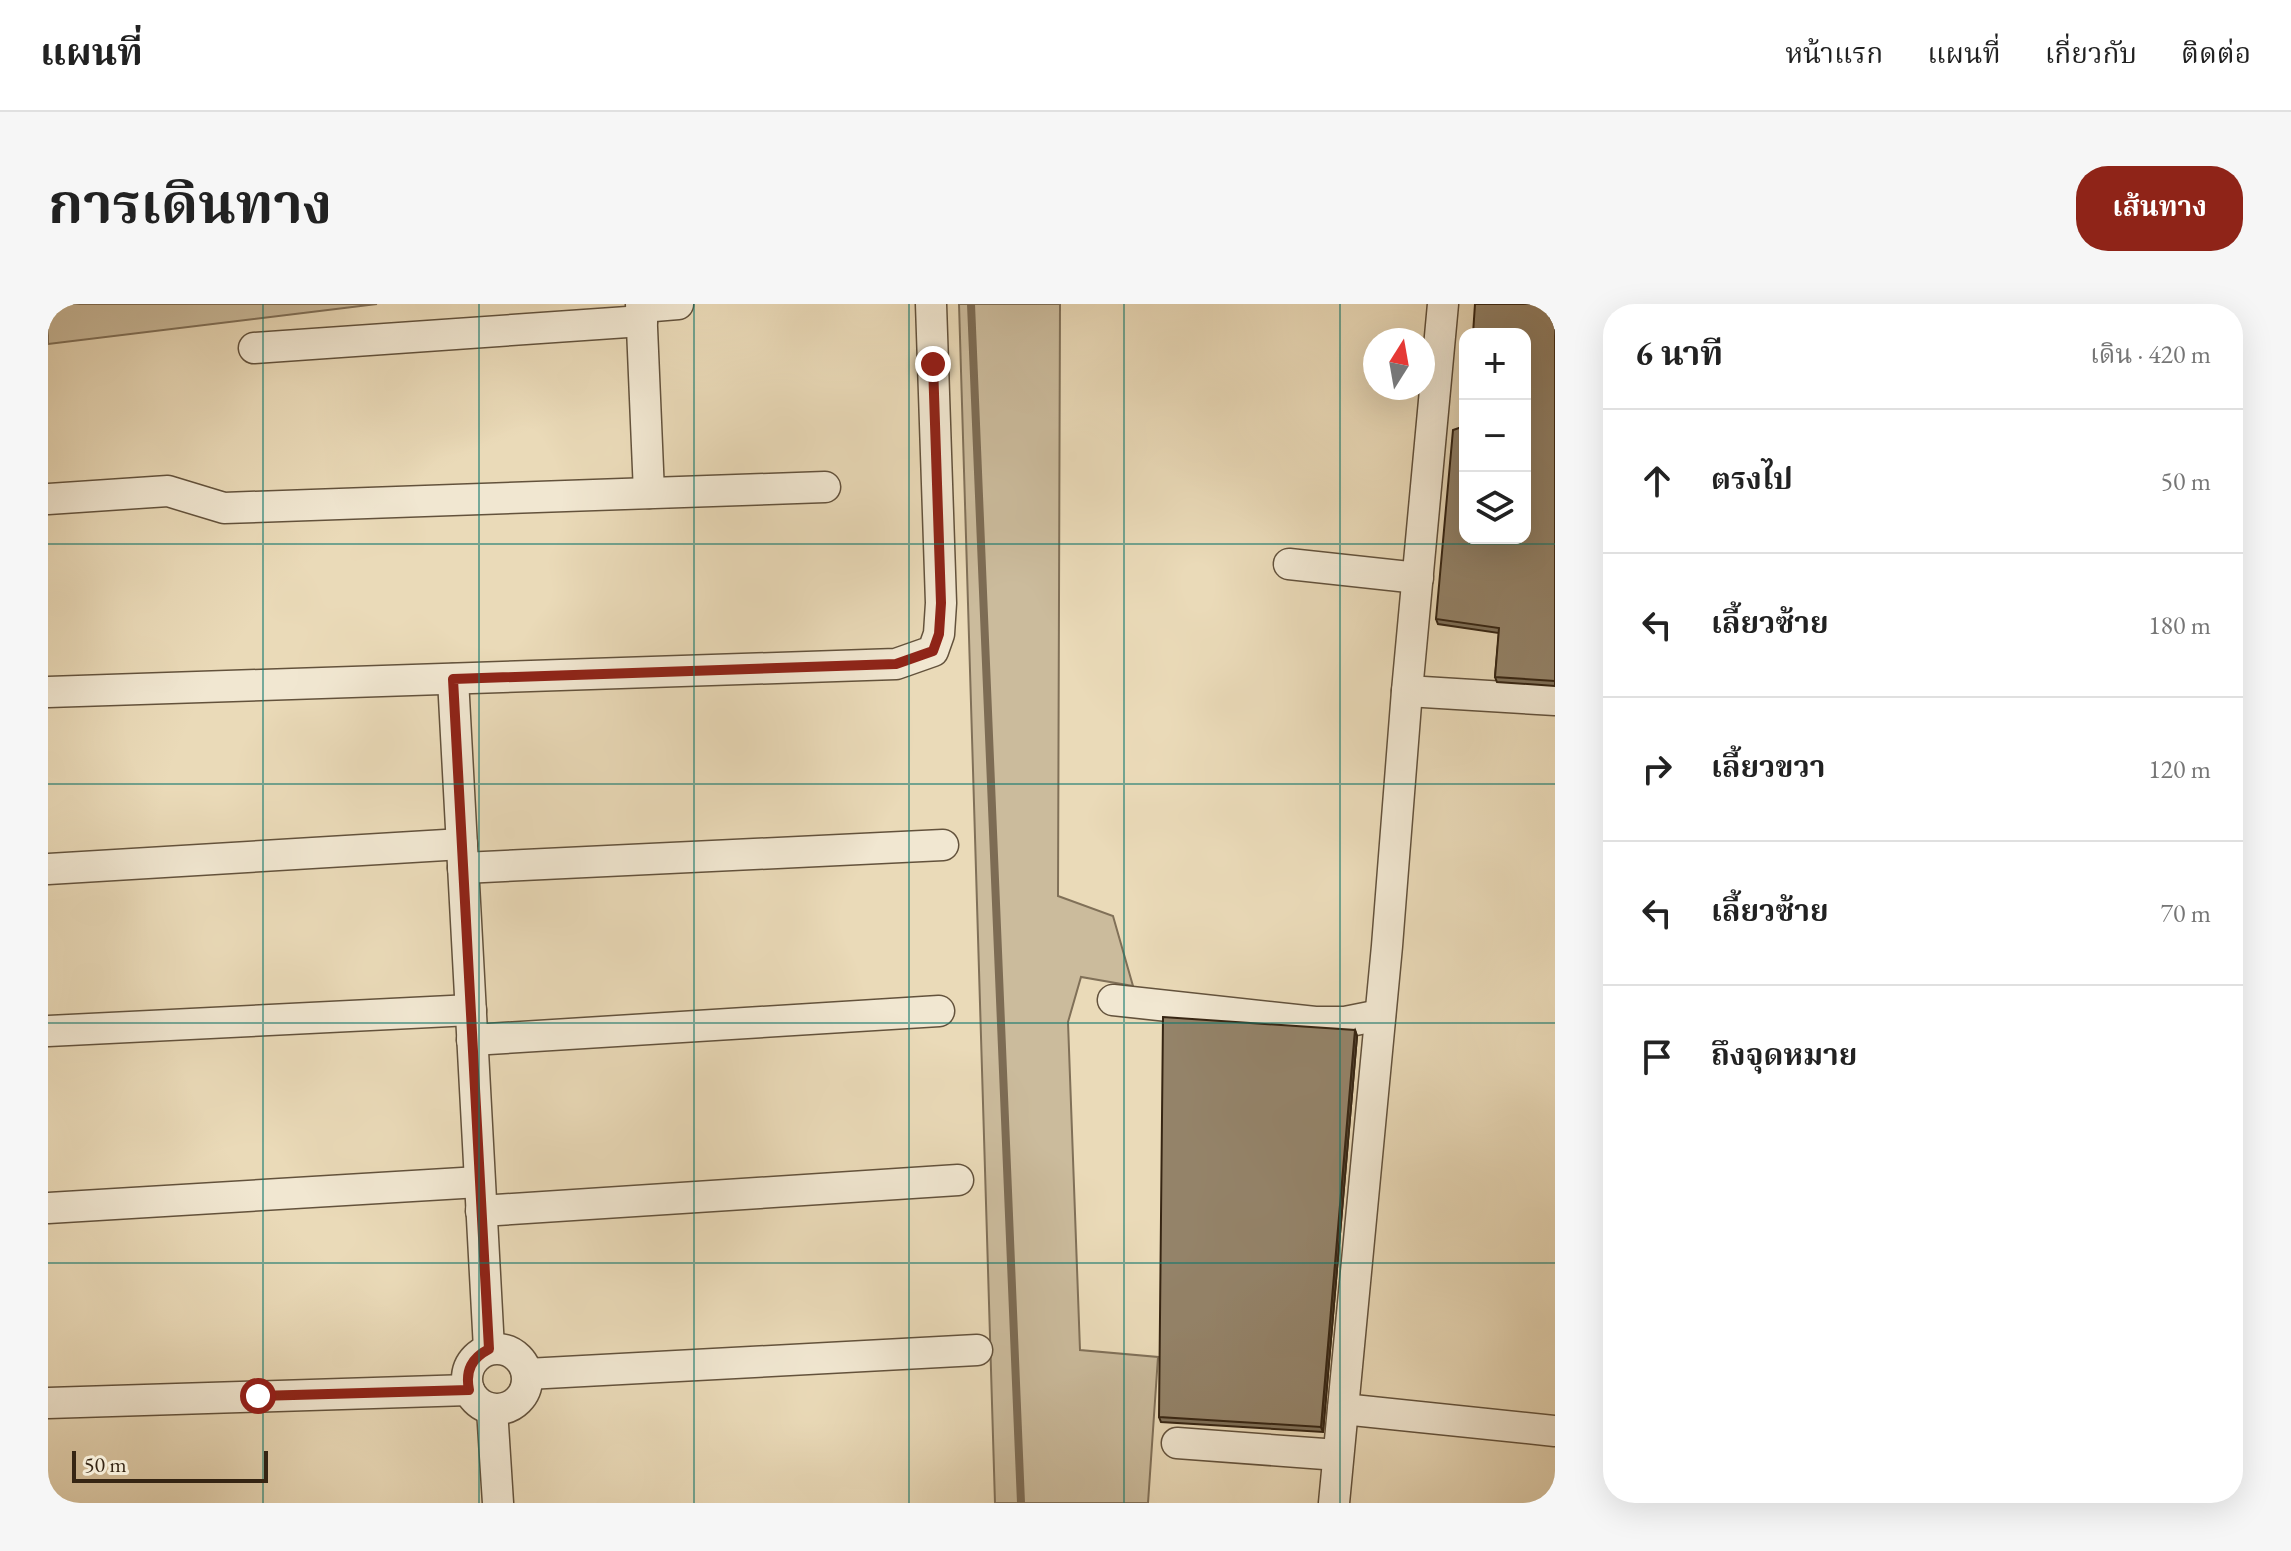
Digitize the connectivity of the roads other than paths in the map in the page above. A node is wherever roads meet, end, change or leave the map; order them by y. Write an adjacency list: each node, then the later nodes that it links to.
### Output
1 (678, 304): 4 (street)
2 (931, 304): 11 (street)
3 (1443, 304): 10 (street)
4 (642, 311): 5 (street); 7 (street)
5 (254, 348)
6 (825, 487): 7 (street)
7 (649, 493): 8 (street)
8 (48, 499)
9 (1289, 564): 10 (street)
10 (1418, 578): 12 (street)
11 (453, 679): 13 (street); 16 (street)
12 (1407, 691): 14 (street); 20 (street)
13 (48, 692)
14 (1555, 700)
15 (943, 845): 16 (street)
16 (462, 856): 17 (street); 21 (street)
17 (48, 869)
18 (1113, 1000): 20 (street)
19 (939, 1011): 21 (street)
20 (1380, 1015): 31 (street)
21 (472, 1025): 22 (street); 24 (street)
22 (48, 1031)
23 (958, 1180): 24 (street)
24 (480, 1197): 25 (street); 26 (street)
25 (48, 1208)
26 (489, 1349): 28 (street); 29 (street)
27 (977, 1350): 28 (street)
28 (527, 1374): 29 (street)
29 (480, 1399): 30 (street); 35 (street)
30 (48, 1403)
31 (1343, 1409): 32 (street); 34 (street)
32 (1555, 1431)
33 (1177, 1443): 34 (street)
34 (1338, 1455): 36 (street)
35 (498, 1503)
36 (1334, 1503)

